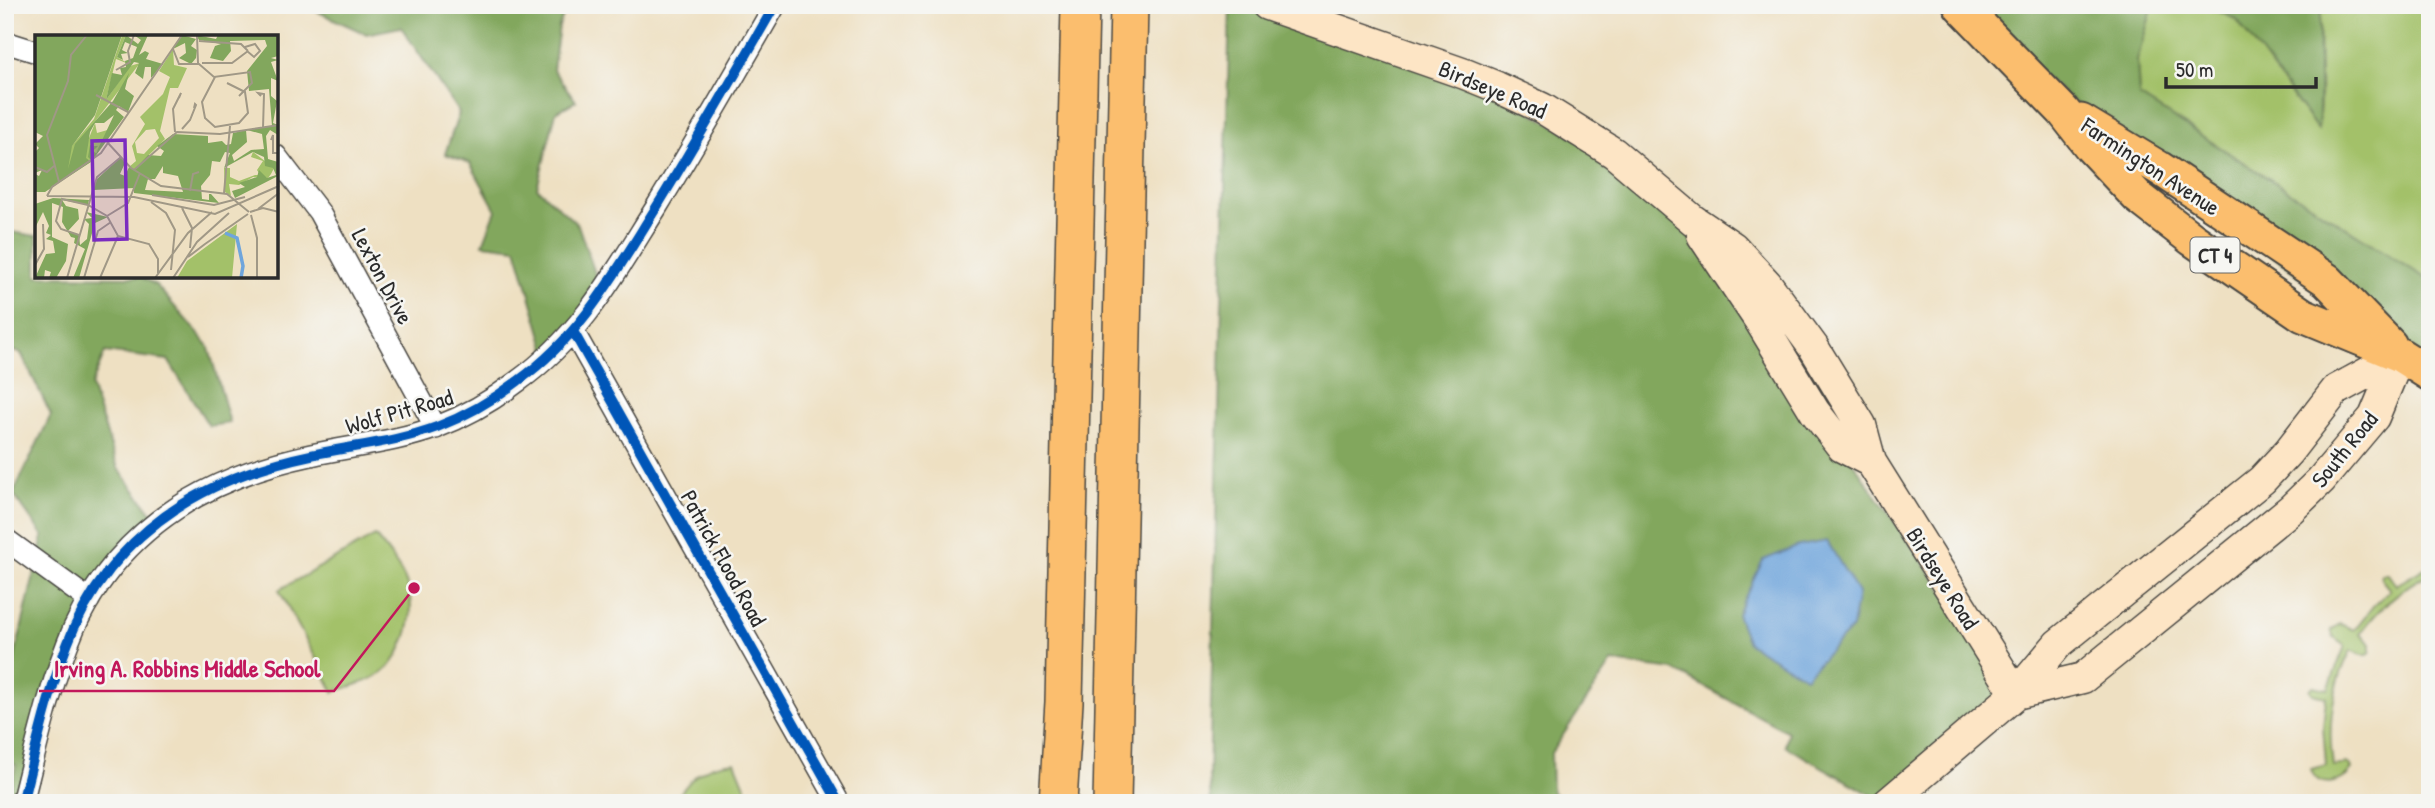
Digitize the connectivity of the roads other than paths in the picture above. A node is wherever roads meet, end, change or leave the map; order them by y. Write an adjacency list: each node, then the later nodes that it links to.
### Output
1 (775, 5): 9 (street, Wolf Pit Road)
2 (1080, 5): 18 (highway)
3 (1267, 5): 15 (main road, Birdseye Road)
4 (1960, 5): 10 (main road, Farmington Avenue / CT 4)
5 (1129, 12): 19 (highway)
6 (5, 42): 7 (street)
7 (35, 51)
8 (278, 159): 12 (street, Lexton Drive)
9 (574, 333): 12 (street, Wolf Pit Road); 17 (street, Patrick Flood Road)
10 (2400, 355): 11 (main road, Farmington Avenue / CT 4); 15 (main road, South Road); 15 (main road, South Road)
11 (2430, 374)
12 (436, 428): 14 (street, Wolf Pit Road)
13 (5, 539): 14 (street)
14 (89, 600): 16 (street, Wolf Pit Road)
15 (2016, 694): 20 (main road, South Road)
16 (22, 803)
17 (839, 803)
18 (1058, 803)
19 (1112, 803)
20 (1888, 803)

